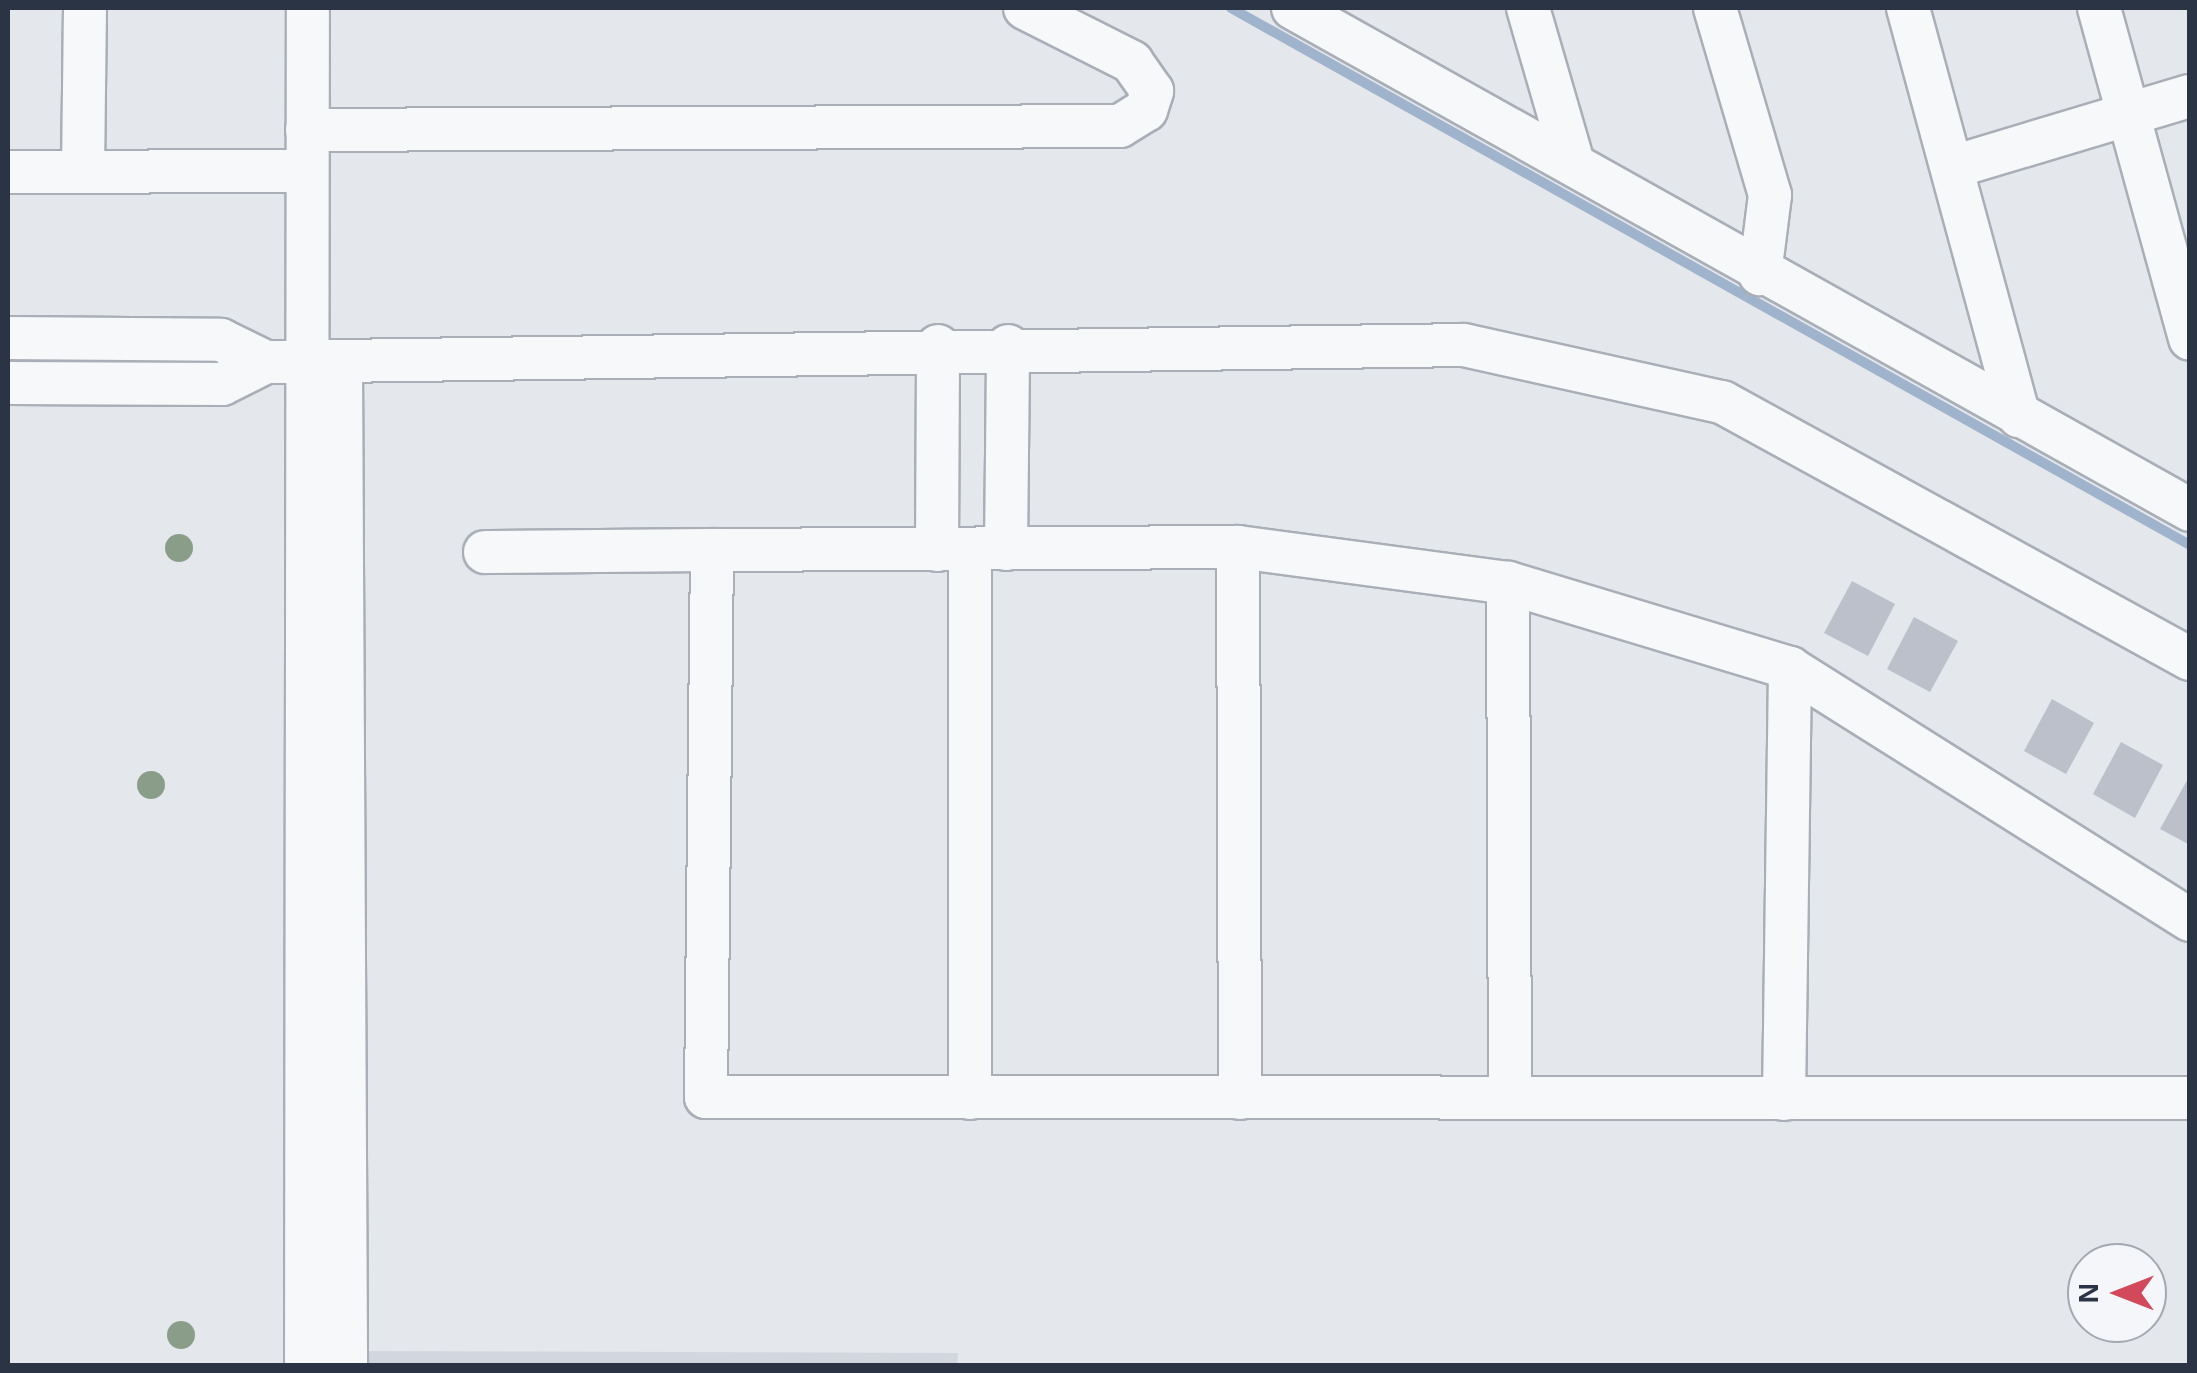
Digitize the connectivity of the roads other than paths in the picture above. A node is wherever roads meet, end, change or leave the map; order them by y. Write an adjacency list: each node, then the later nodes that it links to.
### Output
1 (86, 8): 15 (street)
2 (308, 8): 11 (street)
3 (1025, 8): 11 (street)
4 (1293, 8): 12 (street)
5 (1528, 8): 12 (street)
6 (1715, 8): 17 (street)
7 (1908, 8): 13 (street)
8 (2099, 8): 10 (street)
9 (2190, 96): 10 (street)
10 (2128, 114): 13 (street); 19 (street)
11 (307, 130): 16 (street)
12 (1573, 163): 17 (street)
13 (1956, 166): 24 (street)
14 (8, 172): 15 (street)
15 (84, 172): 16 (street)
16 (305, 172): 22 (street)
17 (1760, 274): 24 (street)
18 (8, 338): 22 (street)
19 (2190, 340)
20 (938, 346): 21 (street); 22 (street); 27 (street)
21 (1008, 346): 27 (street); 31 (street)
22 (304, 363): 23 (street); 39 (street); 40 (street)
23 (8, 383)
24 (2019, 416): 25 (street)
25 (2190, 510)
26 (1238, 546): 27 (street); 30 (street); 35 (street)
27 (971, 549): 28 (street); 34 (street)
28 (712, 550): 29 (street); 34 (street)
29 (484, 552)
30 (1508, 582): 32 (street); 36 (street)
31 (2190, 659)
32 (1790, 668): 33 (street); 38 (street)
33 (2190, 920)
34 (970, 1098): 35 (street)
35 (1240, 1098): 36 (street)
36 (1510, 1098): 38 (street)
37 (2190, 1098): 38 (street)
38 (1784, 1099)
39 (306, 1366)
40 (346, 1366)

